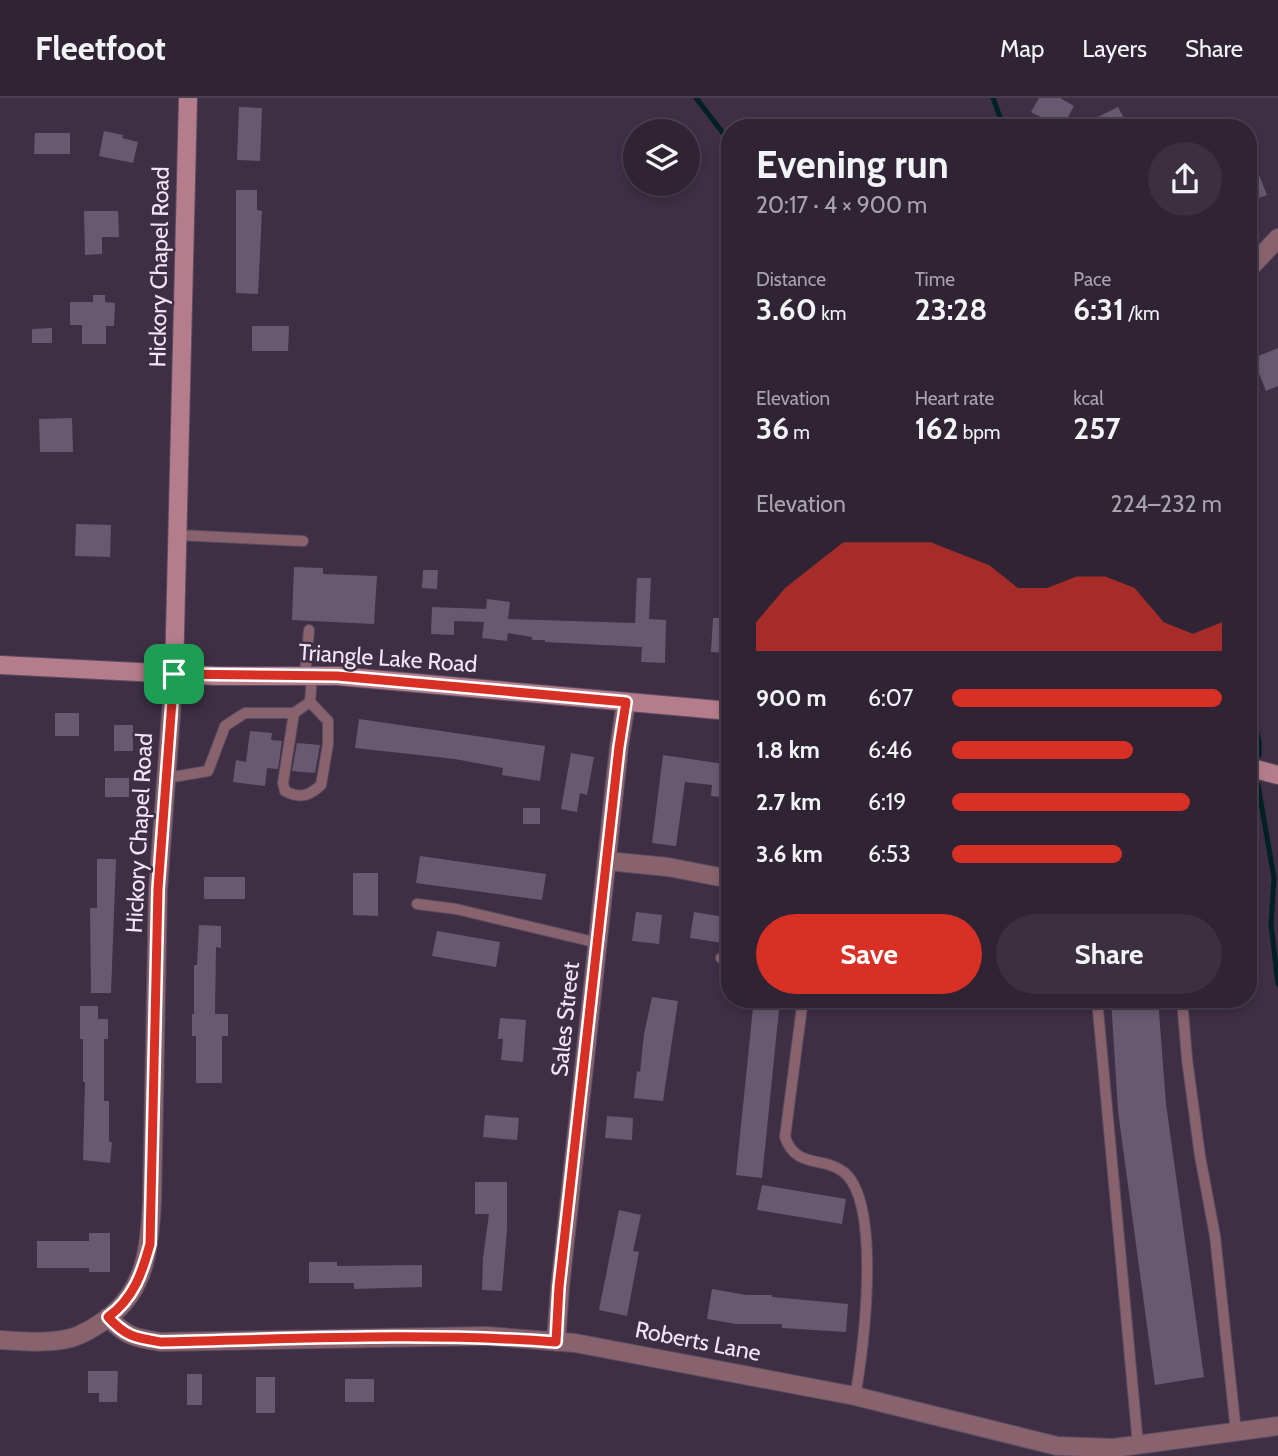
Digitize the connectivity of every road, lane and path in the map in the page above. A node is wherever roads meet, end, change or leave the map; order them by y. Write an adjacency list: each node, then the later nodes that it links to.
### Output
1 (188, 98): 4 (street, Hickory Chapel Road)
2 (1278, 238): 3 (street)
3 (1257, 260)
4 (177, 535): 5 (lane); 8 (street, Hickory Chapel Road)
5 (303, 541)
6 (309, 630): 9 (lane)
7 (0, 665): 8 (street, Triangle Lake Road)
8 (174, 674): 9 (street, Triangle Lake Road); 16 (street, Hickory Chapel Road)
9 (308, 676): 10 (lane); 11 (street, Triangle Lake Road)
10 (310, 702): 13 (lane); 13 (lane)
11 (626, 702): 12 (street, Triangle Lake Road); 17 (street, Sales Street)
12 (721, 710)
13 (293, 713): 16 (lane)
14 (1257, 769): 15 (street)
15 (1278, 775)
16 (167, 778): 24 (street, Hickory Chapel Road)
17 (607, 861): 18 (street); 20 (street, Sales Street)
18 (721, 877)
19 (417, 904): 20 (lane)
20 (598, 943): 26 (street, Sales Street)
21 (802, 1008): 27 (lane)
22 (1098, 1008): 30 (lane)
23 (1183, 1008): 29 (lane)
24 (108, 1317): 25 (street, Hickory Chapel Road); 26 (street, Roberts Lane)
25 (0, 1340)
26 (556, 1342): 27 (street, Roberts Lane)
27 (855, 1396): 30 (street, Roberts Lane)
28 (1278, 1426): 29 (street, Roberts Lane)
29 (1236, 1432): 30 (street, Roberts Lane)
30 (1138, 1445)

